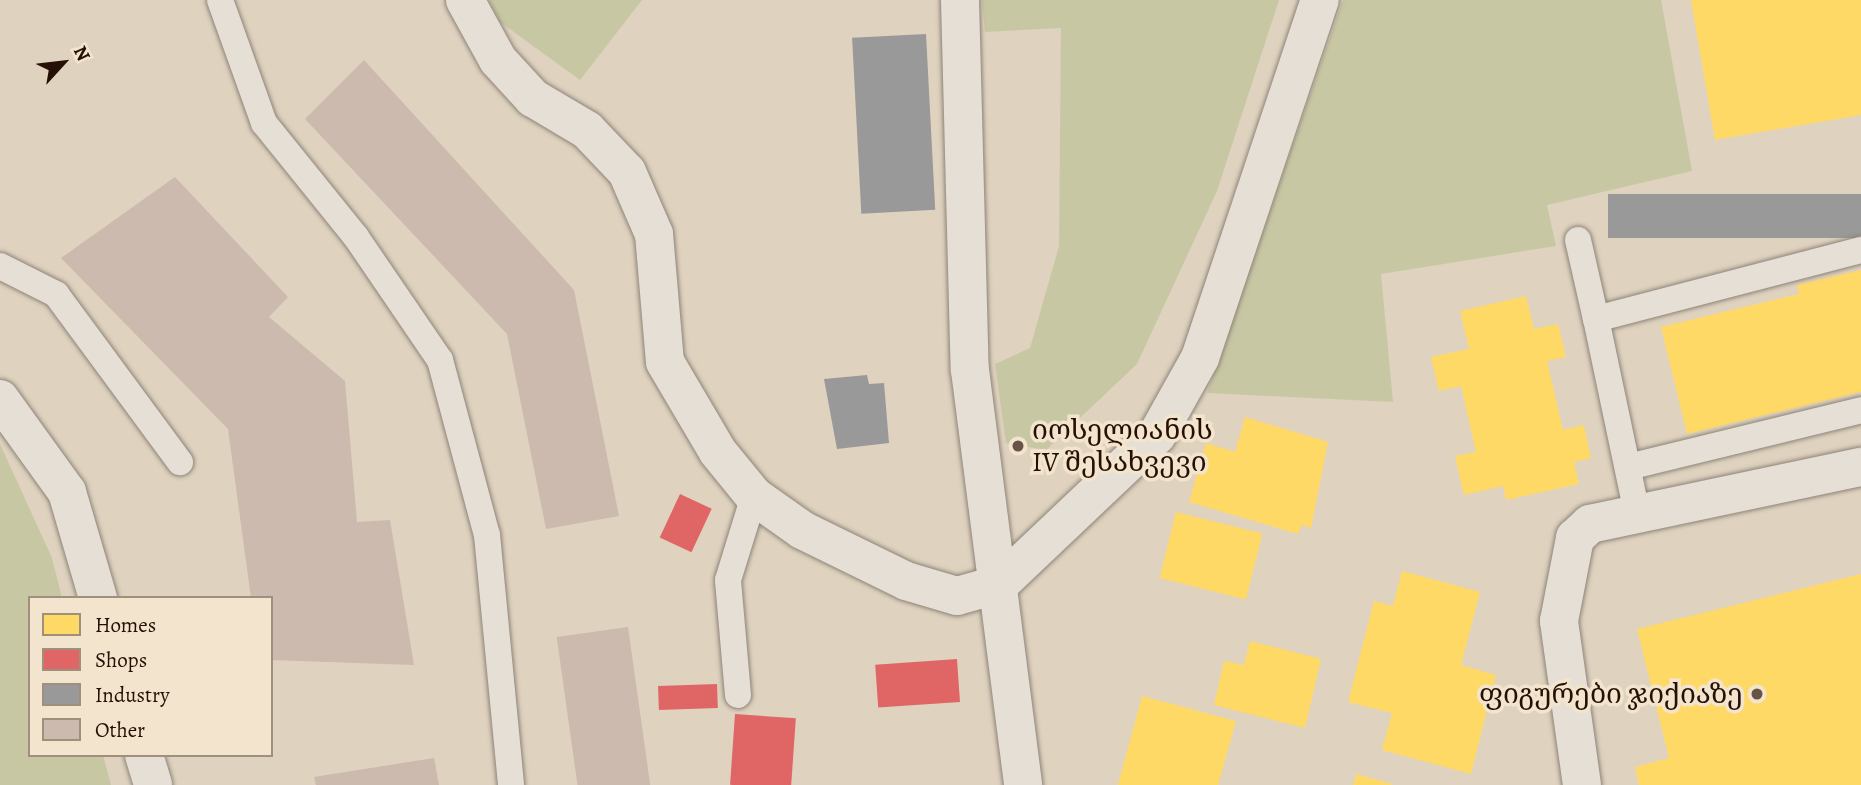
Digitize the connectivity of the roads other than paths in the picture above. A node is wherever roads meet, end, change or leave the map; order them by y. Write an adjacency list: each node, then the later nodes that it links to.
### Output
1 (220, 0): 21 (lane)
2 (465, 0): 14 (street)
3 (961, 0): 16 (street)
4 (1320, 0): 16 (street)
5 (1578, 240): 8 (lane)
6 (1861, 250): 8 (lane)
7 (0, 265): 11 (lane)
8 (1596, 319): 12 (lane)
9 (0, 399): 17 (street)
10 (1861, 410): 12 (lane)
11 (180, 462)
12 (1628, 467): 15 (lane)
13 (1861, 467): 15 (street)
14 (754, 496): 16 (street); 18 (lane)
15 (1638, 518): 23 (street)
16 (1000, 584): 22 (street)
17 (97, 596)
18 (738, 695)
19 (145, 757): 20 (street)
20 (153, 785)
21 (512, 785)
22 (1023, 785)
23 (1582, 785)

